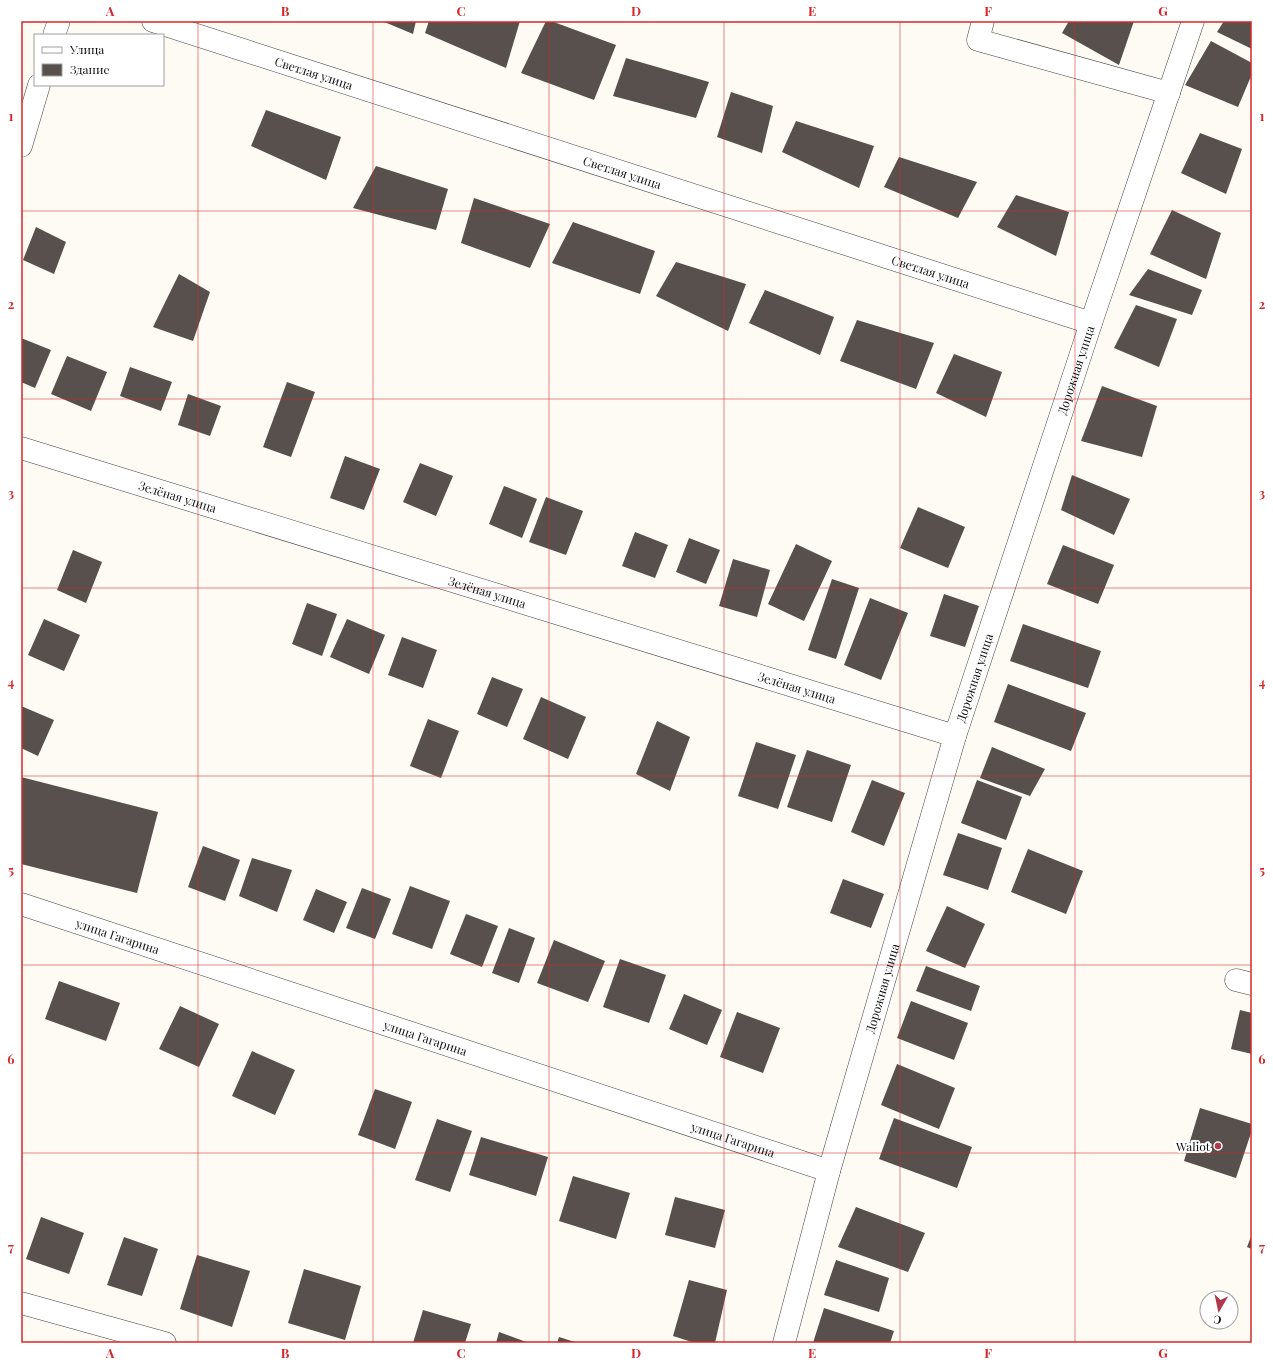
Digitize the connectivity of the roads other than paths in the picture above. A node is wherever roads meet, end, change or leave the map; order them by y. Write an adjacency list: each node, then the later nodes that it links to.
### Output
1 (59, 21): 5 (street)
2 (153, 21): 9 (street, Светлая улица)
3 (983, 21): 7 (street)
4 (1193, 21): 7 (street, Дорожная улица)
5 (54, 34)
6 (39, 86): 8 (street)
7 (1169, 93): 9 (street, Дорожная улица)
8 (21, 146)
9 (1091, 323): 11 (street, Дорожная улица)
10 (21, 448): 11 (street, Зелёная улица)
11 (955, 736): 13 (street, Дорожная улица)
12 (21, 904): 13 (street, улица Гагарина)
13 (829, 1171): 16 (street, Дорожная улица)
14 (21, 1303): 15 (street)
15 (165, 1343)
16 (784, 1343)

